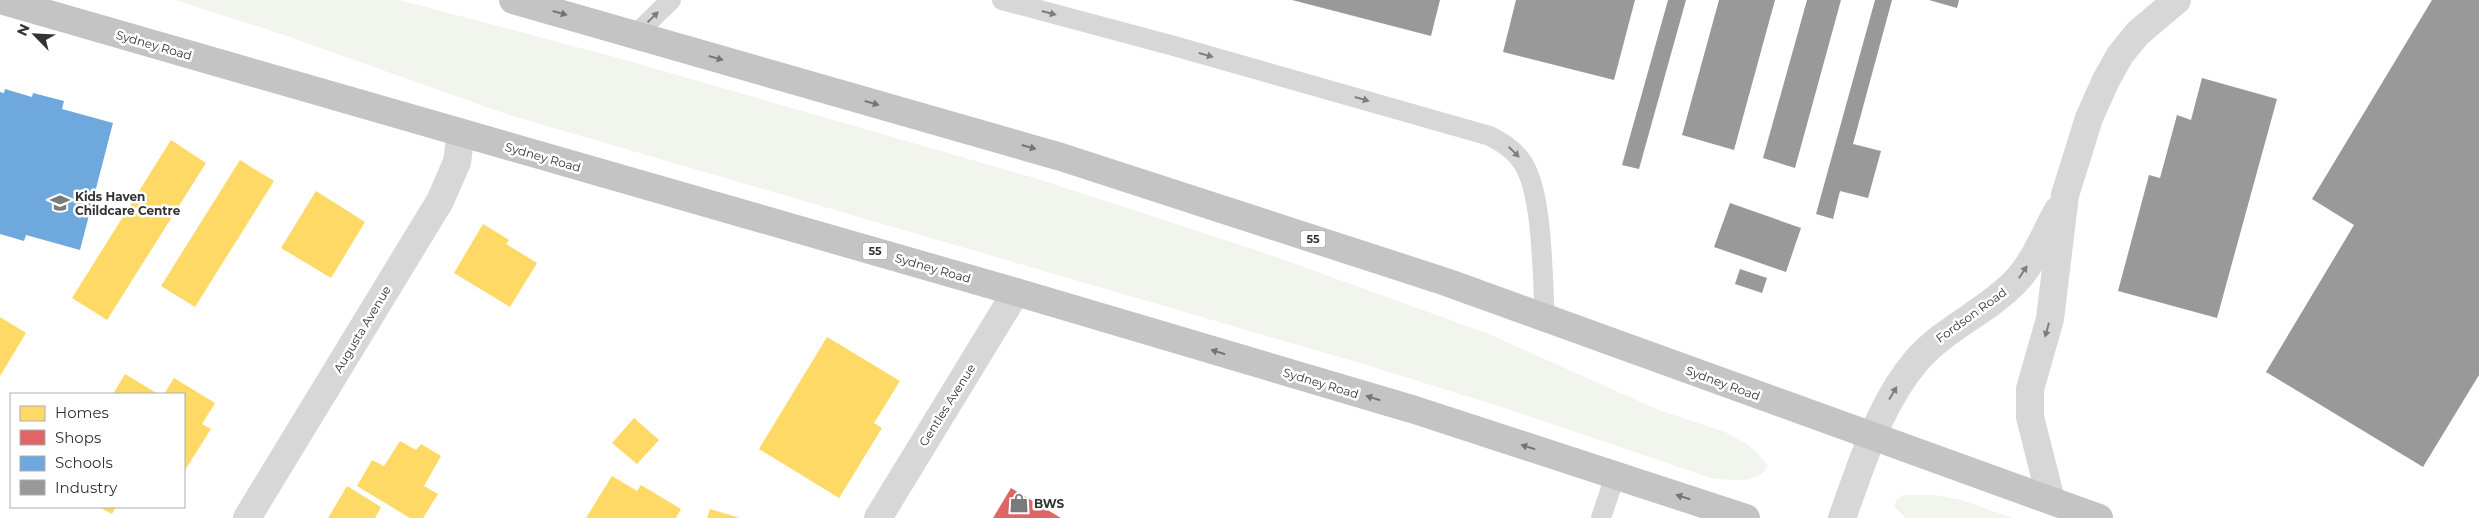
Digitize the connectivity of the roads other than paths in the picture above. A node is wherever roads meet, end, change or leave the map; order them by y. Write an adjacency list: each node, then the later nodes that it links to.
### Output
1 (0, 0): 7 (highway, Sydney Road / 55)
2 (513, 0): 6 (highway, Sydney Road / 55, one-way to 6)
3 (671, 0): 6 (lane, one-way to 3)
4 (1002, 0): 10 (lane, one-way to 10)
5 (2177, 0): 8 (street, Fordson Road)
6 (635, 35): 10 (highway, Sydney Road / 55, one-way to 10)
7 (461, 133): 9 (highway, Sydney Road / 55); 15 (street, Augusta Avenue)
8 (2066, 195): 11 (street, Fordson Road, one-way to 8); 13 (street, Fordson Road, one-way to 13)
9 (1016, 292): 12 (highway, Sydney Road / 55, one-way to 9); 16 (street, Gentles Avenue)
10 (1545, 318): 11 (highway, Sydney Road / 55)
11 (1872, 437): 13 (highway, Sydney Road / 55); 19 (street, Fordson Road)
12 (1615, 476): 14 (highway, Sydney Road / 55, one-way to 12); 17 (lane)
13 (2051, 500): 20 (highway, Sydney Road / 55)
14 (1709, 512): 18 (highway, Sydney Road / 55)
15 (247, 518)
16 (878, 518)
17 (1601, 518)
18 (1746, 518)
19 (1842, 518)
20 (2099, 518)

